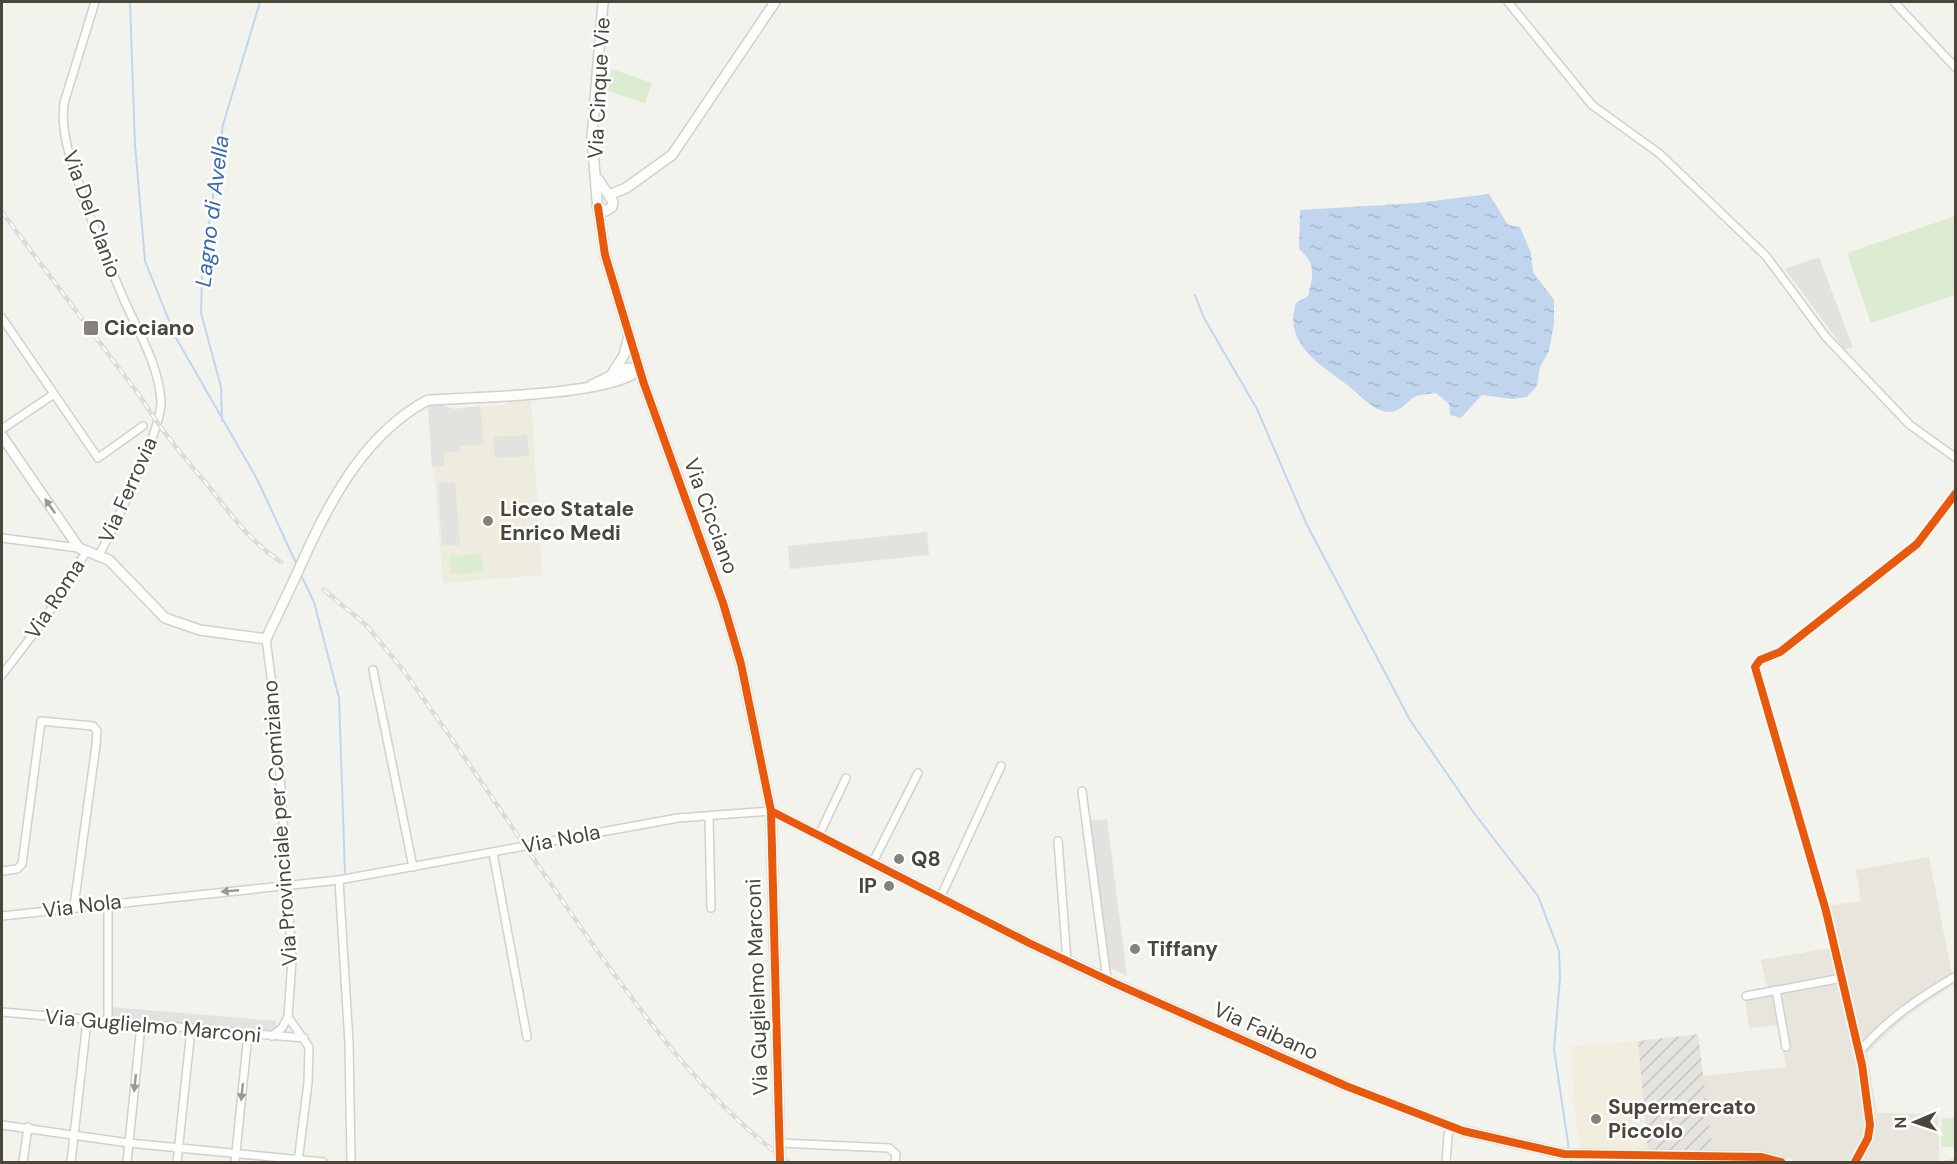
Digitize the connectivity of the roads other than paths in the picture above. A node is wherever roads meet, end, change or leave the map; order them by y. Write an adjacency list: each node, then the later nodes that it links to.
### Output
1 (95, 2): 19 (street, Via Del Clanio)
2 (603, 2): 7 (street, Via Cinque Vie)
3 (775, 2): 8 (street)
4 (1508, 2): 23 (street)
5 (1894, 2): 6 (street)
6 (1956, 68)
7 (596, 175): 8 (street, Via Cinque Vie); 9 (street, Via Cinque Vie)
8 (610, 201): 9 (street); 9 (street); 10 (street, Via Cicciano)
9 (598, 203): 10 (street, Via Cicciano)
10 (602, 237): 12 (street, Via Cicciano)
11 (2, 318): 18 (street)
12 (630, 332): 13 (street, Via Cicciano); 14 (street)
13 (639, 369): 14 (street); 15 (street); 16 (street, Via Cicciano)
14 (610, 375): 17 (street)
15 (619, 381): 16 (street); 17 (street)
16 (644, 384): 35 (street, Via Cicciano)
17 (585, 388): 28 (street, bridge)
18 (54, 394): 20 (street); 21 (street)
19 (157, 423): 27 (street, Via Ferrovia)
20 (143, 426)
21 (2, 429)
22 (2, 436): 26 (street, one-way to 22)
23 (1956, 458)
24 (1956, 493): 52 (street)
25 (2, 538): 26 (street)
26 (82, 550): 27 (street); 30 (street, Via Roma)
27 (98, 556): 28 (street)
28 (266, 639): 44 (street, Via Provinciale per Comiziano)
29 (373, 670): 41 (street)
30 (2, 675)
31 (1000, 766): 45 (street)
32 (918, 772): 40 (street)
33 (846, 778): 37 (street)
34 (1082, 791): 53 (street)
35 (771, 811): 36 (street, Via Nola); 37 (street, Via Faibano); 73 (street, Via Guglielmo Marconi)
36 (709, 816): 39 (street, Via Nola); 48 (street)
37 (819, 835): 40 (street, Via Faibano)
38 (1058, 841): 50 (street)
39 (493, 853): 41 (street, Via Nola); 64 (street)
40 (873, 862): 45 (street, Via Faibano)
41 (413, 867): 43 (street, Via Nola)
42 (2, 871): 47 (street)
43 (341, 879): 44 (street, Via Nola); 83 (street)
44 (288, 886): 46 (street, Via Nola, one-way to 46); 57 (street, Via Provinciale per Comiziano)
45 (941, 896): 50 (street, Via Faibano)
46 (108, 903): 47 (street, Via Nola); 59 (street)
47 (74, 906): 49 (street, Via Nola)
48 (711, 908)
49 (2, 916)
50 (1067, 961): 53 (street, Via Faibano)
51 (1956, 976): 67 (street)
52 (1842, 978): 54 (street); 67 (street)
53 (1107, 980): 69 (street, Via Faibano)
54 (1776, 990): 55 (street); 66 (street)
55 (1746, 996)
56 (2, 1012): 58 (street, Via Guglielmo Marconi)
57 (288, 1017): 63 (street); 65 (street)
58 (87, 1021): 59 (street, Via Guglielmo Marconi); 71 (street)
59 (108, 1023): 60 (street, Via Guglielmo Marconi)
60 (141, 1025): 61 (street, Via Guglielmo Marconi); 72 (street, one-way to 72)
61 (191, 1029): 62 (street, Via Guglielmo Marconi); 74 (street)
62 (248, 1034): 63 (street, Via Guglielmo Marconi); 75 (street, one-way to 75)
63 (272, 1036): 65 (street, Via Guglielmo Marconi)
64 (527, 1037)
65 (304, 1038): 76 (street)
66 (1786, 1047)
67 (1859, 1052): 88 (street)
68 (2, 1125): 70 (street)
69 (1452, 1126): 86 (street); 87 (street, Via Faibano)
70 (28, 1127): 71 (street); 77 (street)
71 (74, 1135): 72 (street); 78 (street)
72 (129, 1143): 74 (street); 79 (street)
73 (780, 1143): 84 (street, Via Guglielmo Marconi); 85 (street)
74 (179, 1146): 75 (street); 80 (street)
75 (236, 1152): 76 (street); 81 (street)
76 (299, 1161): 82 (street)
77 (23, 1162)
78 (70, 1162)
79 (127, 1162)
80 (177, 1162)
81 (235, 1162)
82 (323, 1162)
83 (351, 1162)
84 (780, 1162)
85 (895, 1162)
86 (1446, 1162)
87 (1781, 1162)
88 (1855, 1162)

